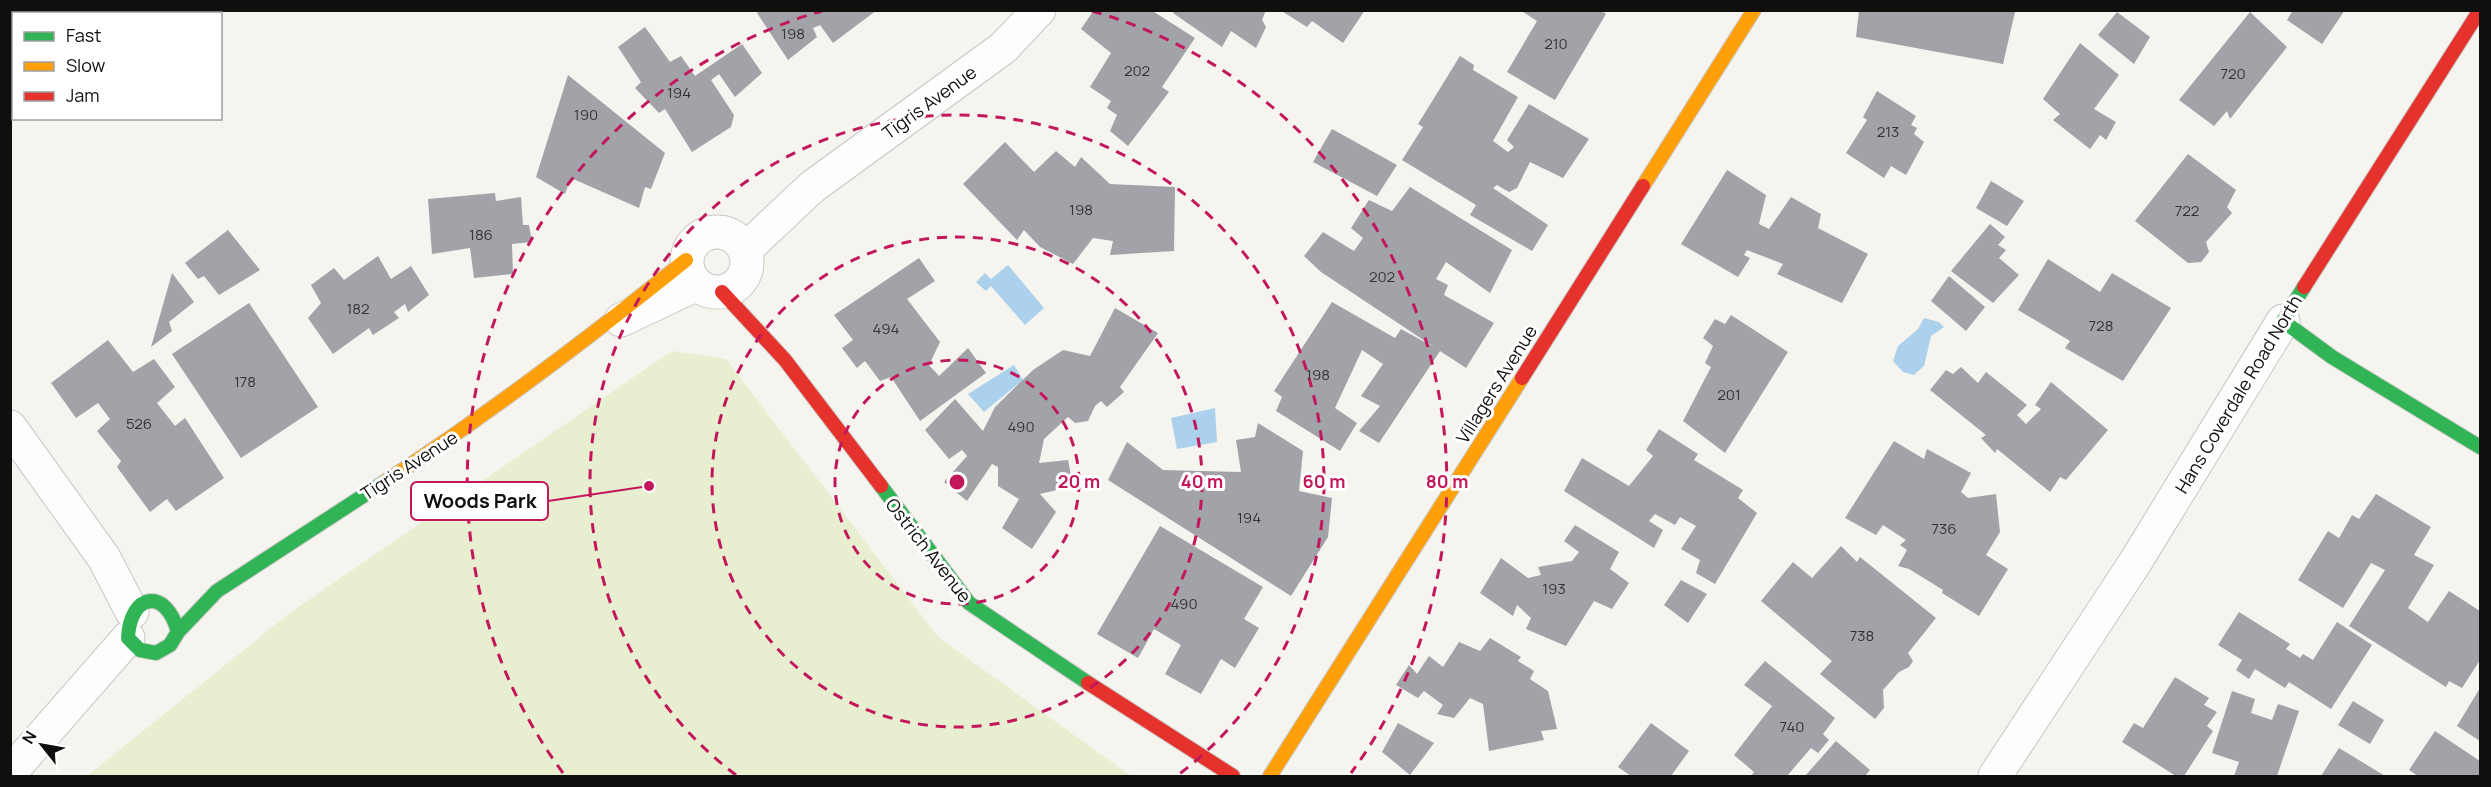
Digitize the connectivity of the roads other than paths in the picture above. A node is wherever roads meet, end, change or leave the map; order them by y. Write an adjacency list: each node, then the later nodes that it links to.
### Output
1 (1040, 10): 4 (street, Tigris Avenue)
2 (1754, 10): 14 (street, Villagers Avenue)
3 (2480, 10): 5 (street, Hans Coverdale Road North)
4 (720, 266): 6 (street, Tigris Avenue); 7 (street, Ostrich Avenue)
5 (2283, 321): 9 (street); 15 (street, Hans Coverdale Road North)
6 (596, 333): 10 (street, Tigris Avenue)
7 (785, 360): 13 (street, Ostrich Avenue)
8 (10, 427): 11 (street)
9 (2481, 447)
10 (217, 591): 11 (street, Tigris Avenue)
11 (152, 623): 12 (street, Tigris Avenue)
12 (10, 773)
13 (1233, 777)
14 (1270, 777)
15 (1995, 777)

